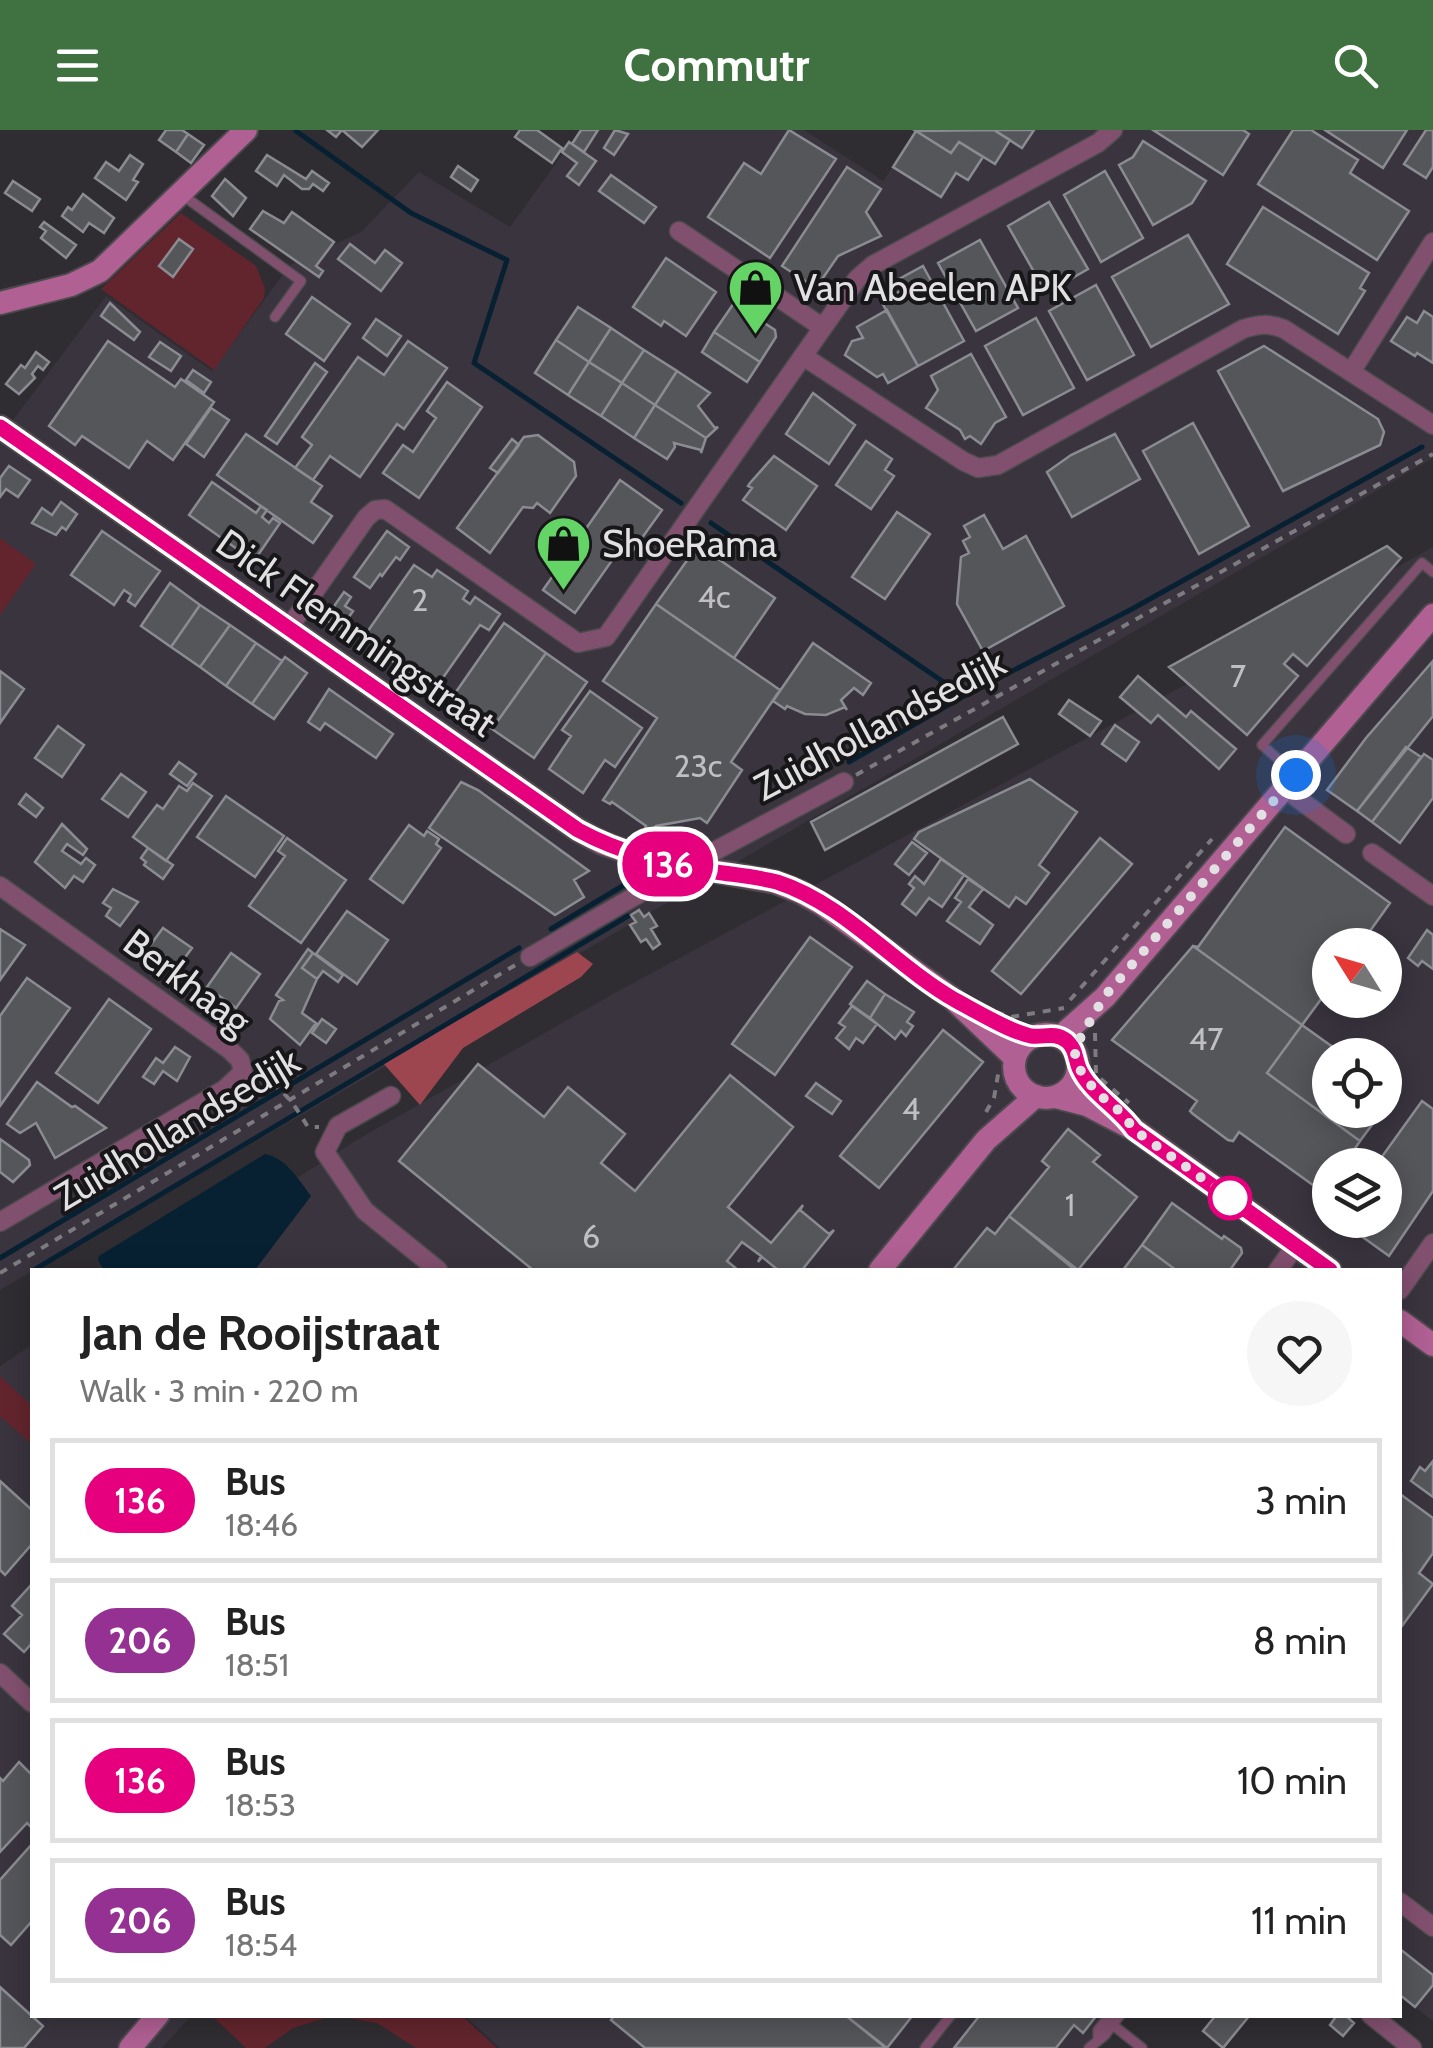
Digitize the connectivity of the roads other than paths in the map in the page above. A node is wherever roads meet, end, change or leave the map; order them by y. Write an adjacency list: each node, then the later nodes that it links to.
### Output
1 (246, 130): 3 (street)
2 (1113, 130): 8 (street)
3 (181, 194): 6 (street); 7 (lane)
4 (679, 231): 8 (street)
5 (1433, 242): 10 (street)
6 (0, 303)
7 (275, 317)
8 (822, 327): 9 (street)
9 (804, 356): 10 (street); 15 (street)
10 (1351, 372): 11 (street)
11 (1433, 425)
12 (0, 427): 15 (street, Dick Flemmingstraat)
13 (1433, 572): 17 (lane)
14 (1433, 616): 17 (street)
15 (288, 629): 20 (street, Dick Flemmingstraat)
16 (844, 782): 20 (street, Zuidhollandsedijk)
17 (1290, 782): 18 (street); 26 (street)
18 (1346, 834)
19 (1372, 854): 22 (street)
20 (686, 867): 23 (street, Zuidhollandsedijk); 24 (street, Dick Flemmingstraat)
21 (0, 886): 32 (street, Berkhaag)
22 (1433, 896)
23 (530, 957)
24 (953, 999): 25 (street); 27 (street)
25 (1033, 1037): 26 (street); 27 (street)
26 (1071, 1051): 29 (street); 30 (street)
27 (1009, 1065): 29 (street); 31 (street)
28 (391, 1096): 35 (street)
29 (1046, 1096): 30 (street); 31 (street)
30 (1134, 1130): 33 (street)
31 (986, 1140): 36 (street)
32 (0, 1222)
33 (1300, 1239): 37 (street); 38 (street)
34 (1433, 1244): 39 (street)
35 (436, 1268)
36 (882, 1268)
37 (1279, 1268)
38 (1328, 1268)
39 (1402, 1287)
40 (1402, 1322): 41 (street)
41 (1433, 1345)
42 (0, 1674): 43 (street)
43 (30, 1701)
44 (1402, 1903): 45 (street)
45 (1433, 1926)
46 (155, 2018): 50 (street)
47 (949, 2018): 51 (lane)
48 (1374, 2018): 54 (street)
49 (1111, 2020): 52 (lane); 53 (lane)
50 (130, 2048)
51 (925, 2048)
52 (1090, 2048)
53 (1142, 2048)
54 (1412, 2048)

